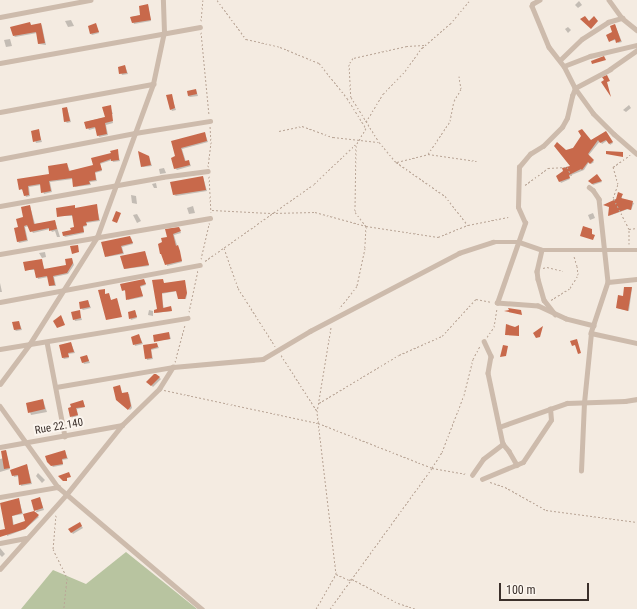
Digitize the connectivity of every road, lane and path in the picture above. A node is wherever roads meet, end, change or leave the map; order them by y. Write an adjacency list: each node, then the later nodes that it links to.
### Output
1 (90, 0): 8 (street)
2 (163, 0): 12 (street)
3 (202, 0): 10 (path)
4 (217, 0): 27 (path)
5 (470, 0): 13 (path)
6 (540, 0): 16 (street)
7 (609, 0): 9 (street)
8 (0, 17)
9 (622, 18): 11 (street); 16 (street)
10 (200, 27): 12 (street); 23 (path)
11 (637, 30)
12 (164, 32): 17 (street); 20 (street)
13 (424, 45): 24 (path); 24 (path)
14 (637, 45): 18 (street)
15 (637, 50): 21 (street)
16 (560, 60): 18 (street)
17 (0, 63)
18 (564, 66): 21 (street)
19 (459, 76): 31 (path)
20 (153, 84): 22 (street); 26 (street)
21 (575, 88): 30 (street); 39 (street)
22 (0, 112)
23 (210, 121): 26 (street); 35 (path)
24 (366, 123): 28 (path)
25 (279, 131): 27 (path)
26 (135, 133): 32 (street); 37 (street)
27 (358, 141): 28 (path); 29 (path)
28 (379, 142): 34 (path)
29 (356, 145): 42 (path); 46 (path)
30 (636, 153): 48 (path)
31 (428, 154): 33 (path); 34 (path)
32 (0, 159)
33 (477, 161)
34 (396, 162): 45 (path)
35 (208, 170): 37 (street); 41 (path)
36 (572, 177): 39 (path)
37 (117, 186): 40 (street); 49 (street)
38 (589, 187): 52 (street)
39 (519, 194): 50 (street)
40 (0, 206)
41 (211, 210): 42 (path); 44 (path)
42 (272, 213): 46 (path); 51 (path)
43 (508, 217): 45 (path)
44 (210, 218): 49 (street); 58 (path)
45 (468, 225): 46 (path)
46 (366, 226): 69 (path)
47 (637, 228): 48 (path)
48 (629, 229): 53 (path)
49 (97, 237): 57 (street); 63 (street)
50 (519, 242): 54 (street); 65 (street); 69 (street)
51 (224, 248): 58 (path); 77 (path)
52 (604, 249): 53 (street); 55 (street); 62 (street)
53 (629, 249): 56 (street)
54 (542, 250): 55 (street); 59 (street)
55 (574, 250): 66 (path)
56 (637, 250)
57 (0, 254)
58 (200, 265): 63 (street); 68 (path)
59 (537, 271): 60 (path); 66 (street)
60 (563, 271)
61 (637, 279): 62 (street)
62 (608, 282): 70 (street)
63 (63, 291): 64 (street); 75 (street)
64 (0, 302)
65 (497, 303): 67 (street); 72 (path); 83 (path)
66 (546, 303): 67 (street)
67 (556, 315): 70 (street)
68 (187, 318): 73 (street); 78 (path)
69 (332, 319): 77 (street); 83 (path)
70 (594, 326): 71 (street)
71 (591, 333): 74 (street); 84 (street)
72 (484, 341): 90 (street); 96 (path)
73 (47, 342): 75 (street); 80 (street)
74 (637, 343)
75 (28, 345): 76 (street); 79 (street)
76 (0, 349)
77 (278, 350): 78 (street); 87 (path)
78 (173, 367): 80 (street); 81 (street)
79 (0, 384)
80 (56, 387): 91 (street)
81 (160, 389): 88 (path); 89 (street)
82 (637, 399): 84 (street)
83 (318, 403): 87 (path)
84 (584, 403): 86 (street); 97 (street)
85 (0, 406): 92 (street)
86 (550, 409): 90 (street); 95 (street)
87 (317, 412): 88 (path)
88 (318, 423): 96 (path); 108 (path)
89 (122, 425): 91 (street, Rue 22.140); 101 (street)
90 (499, 427): 93 (street)
91 (65, 436): 92 (street, Rue 22.140)
92 (24, 443): 94 (street, Rue 22.140); 100 (street)
93 (503, 444): 95 (street); 98 (street)
94 (0, 447)
95 (517, 465): 99 (street)
96 (432, 468): 98 (path); 109 (path)
97 (581, 470)
98 (472, 475)
99 (482, 479): 104 (path)
100 (58, 487): 101 (street); 102 (street)
101 (66, 495): 103 (street); 111 (street)
102 (0, 497)
103 (56, 506): 105 (street); 110 (path)
104 (637, 522)
105 (26, 538): 106 (street); 107 (street)
106 (0, 543)
107 (0, 569)
108 (336, 574): 109 (path); 112 (path)
109 (352, 579): 113 (path); 114 (path)
110 (64, 609)
111 (202, 609)
112 (316, 609)
113 (330, 609)
114 (416, 609)

